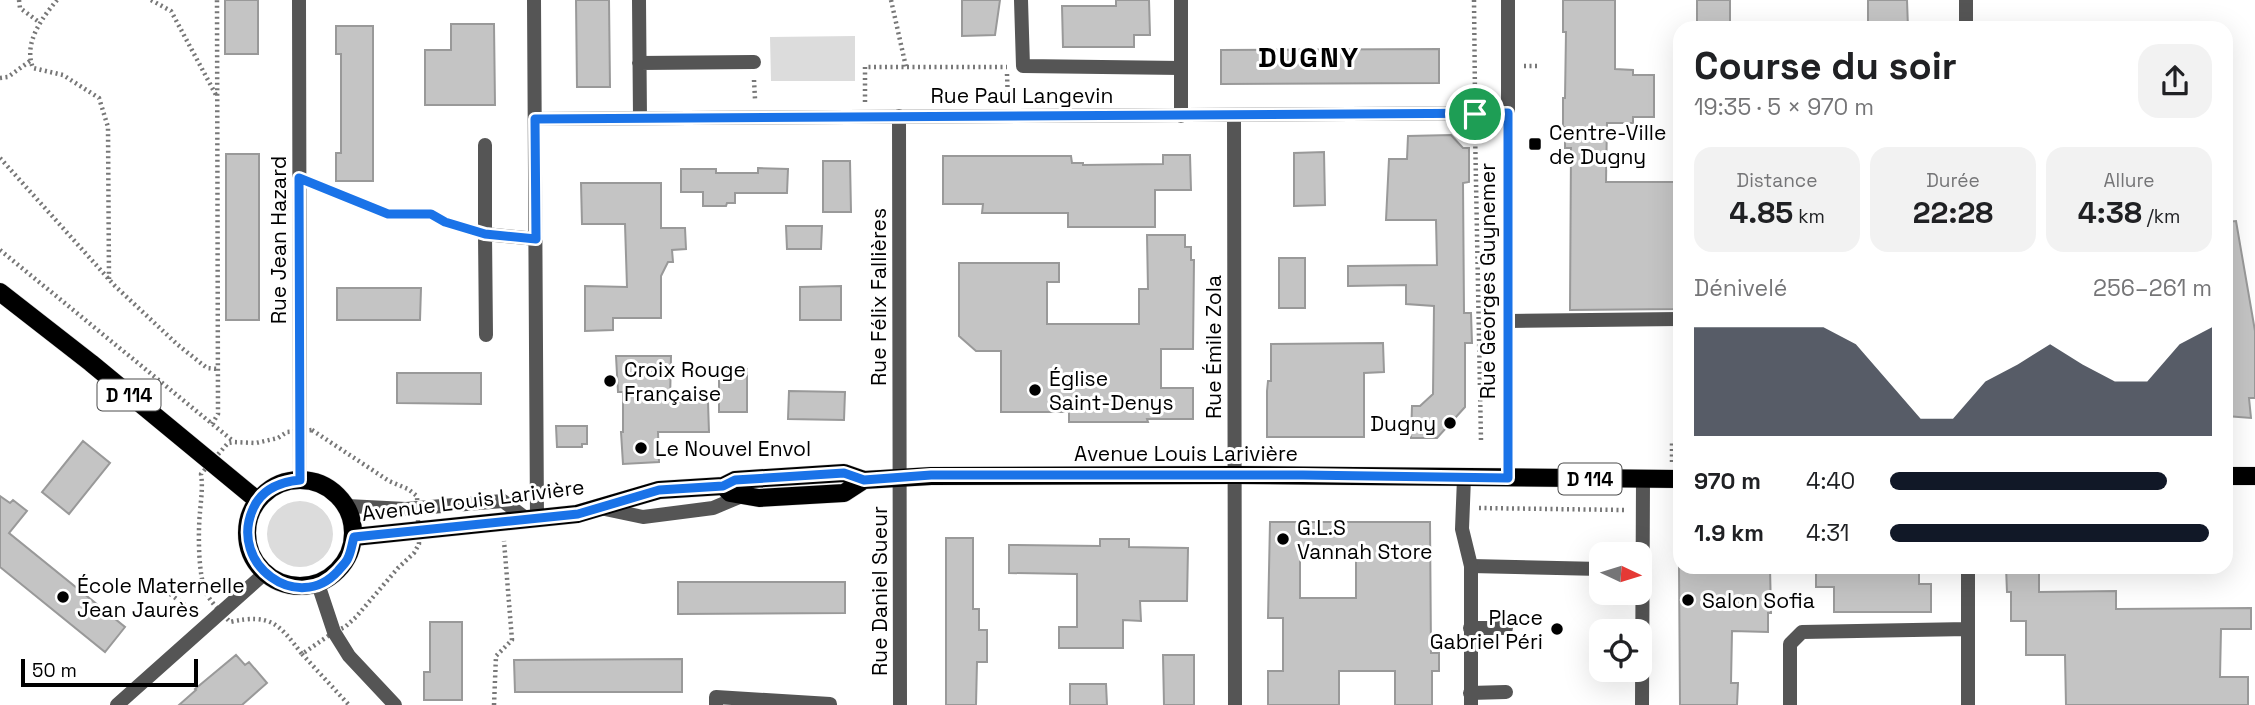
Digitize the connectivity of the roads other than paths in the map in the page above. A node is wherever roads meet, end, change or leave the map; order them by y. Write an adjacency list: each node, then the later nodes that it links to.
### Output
1 (299, 0): 32 (street, Rue Jean Hazard)
2 (534, 0): 17 (street)
3 (639, 0): 10 (street)
4 (1021, 0): 11 (street)
5 (1181, 0): 11 (street)
6 (1507, 0): 12 (street, Rue Georges Guynemer)
7 (1966, 0): 8 (street)
8 (1966, 21)
9 (754, 62): 10 (street)
10 (639, 63): 16 (street)
11 (1181, 68): 14 (street)
12 (1508, 113): 15 (street, Rue Paul Langevin); 23 (street, Rue Georges Guynemer)
13 (899, 116): 14 (street, Rue Paul Langevin); 16 (street, Rue Paul Langevin); 28 (street, Rue Félix Fallières)
14 (1181, 116): 15 (street, Rue Paul Langevin)
15 (1234, 116): 25 (street, Rue Émile Zola)
16 (640, 118): 17 (street, Rue Paul Langevin)
17 (535, 119): 20 (street)
18 (485, 145): 19 (street)
19 (485, 234): 20 (street); 24 (street)
20 (536, 239): 40 (street)
21 (0, 292): 37 (main road, D 114)
22 (1673, 319): 23 (street)
23 (1508, 321): 30 (street, Rue Georges Guynemer)
24 (486, 335)
25 (1234, 475): 28 (main road, Avenue Louis Larivière / D 114); 29 (main road, Avenue Louis Larivière / D 114); 59 (street, Rue Émile Zola)
26 (2233, 476): 27 (main road)
27 (2255, 476)
28 (899, 477): 33 (main road, Avenue Louis Larivière / D 114); 58 (street, Rue Daniel Sueur)
29 (1464, 478): 30 (main road, Avenue Louis Larivière / D 114); 43 (street)
30 (1508, 478): 31 (main road, D 114)
31 (1643, 479): 34 (main road, D 114); 42 (street)
32 (300, 480): 37 (main road); 38 (main road)
33 (864, 480): 35 (main road, Avenue Louis Larivière / D 114); 36 (main road, Avenue Louis Larivière / D 114)
34 (1673, 480)
35 (723, 486): 36 (main road, Avenue Louis Larivière / D 114); 39 (main road, Avenue Louis Larivière / D 114)
36 (744, 495): 39 (street, Avenue Louis Larivière)
37 (257, 500): 45 (main road)
38 (347, 506): 40 (street); 41 (main road)
39 (598, 508): 40 (main road, Avenue Louis Larivière / D 114)
40 (533, 519): 41 (main road, Avenue Louis Larivière / D 114)
41 (354, 537): 47 (main road)
42 (1642, 542)
43 (1471, 566): 44 (street); 49 (street)
44 (1589, 569)
45 (265, 573): 47 (main road); 55 (street)
46 (1968, 574): 51 (street)
47 (318, 584): 56 (street)
48 (1641, 606): 60 (street)
49 (1470, 628): 50 (street); 53 (street)
50 (1506, 628)
51 (1968, 629): 61 (street); 62 (street)
52 (1506, 692): 53 (street)
53 (1471, 699)
54 (830, 704): 57 (street)
55 (117, 705)
56 (395, 705)
57 (716, 705)
58 (900, 705)
59 (1235, 705)
60 (1642, 705)
61 (1790, 705)
62 (1968, 705)

